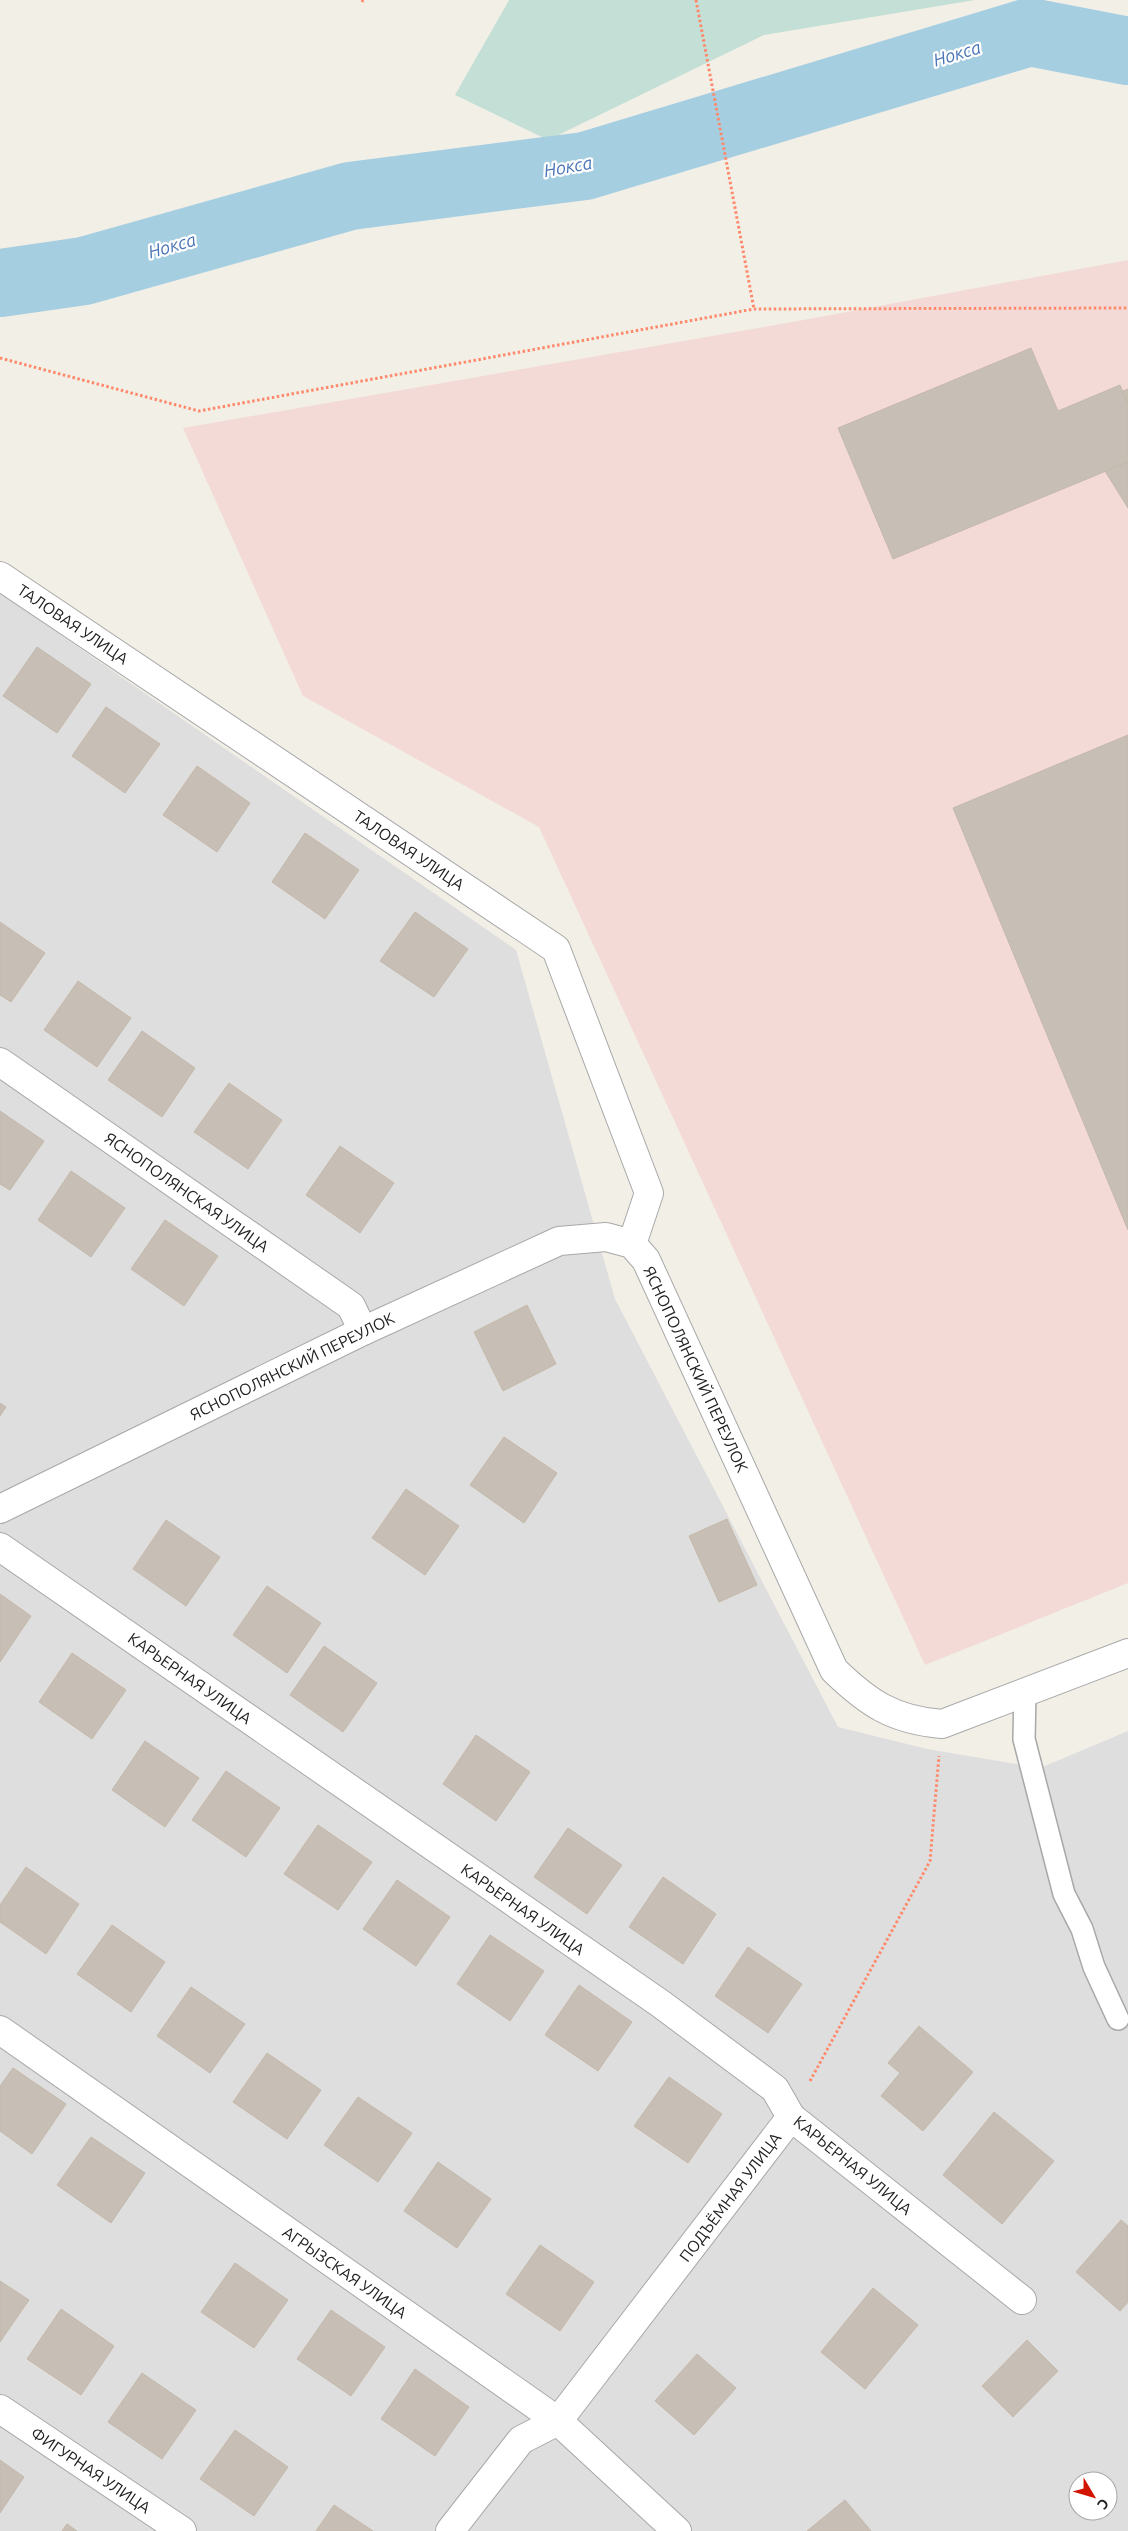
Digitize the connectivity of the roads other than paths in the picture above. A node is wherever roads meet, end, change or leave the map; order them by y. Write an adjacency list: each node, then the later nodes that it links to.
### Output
1 (0, 576): 3 (street, ТАЛОВАЯ УЛИЦА)
2 (0, 1062): 4 (street, ЯСНОПОЛЯНСКАЯ УЛИЦА)
3 (632, 1244): 4 (street, ЯСНОПОЛЯНСКИЙ ПЕРЕУЛОК); 8 (street, ЯСНОПОЛЯНСКИЙ ПЕРЕУЛОК)
4 (363, 1330): 5 (street, ЯСНОПОЛЯНСКИЙ ПЕРЕУЛОК)
5 (0, 1509)
6 (0, 1547): 11 (street, КАРЬЕРНАЯ УЛИЦА)
7 (1128, 1653): 8 (street, ЯСНОПОЛЯНСКИЙ ПЕРЕУЛОК)
8 (1025, 1692): 9 (lane)
9 (1118, 2020)
10 (0, 2030): 14 (street, АГРЫЗСКАЯ УЛИЦА)
11 (791, 2117): 12 (street, КАРЬЕРНАЯ УЛИЦА); 14 (street, ПОДЪЁМНАЯ УЛИЦА)
12 (1022, 2300)
13 (0, 2409): 15 (street, ФИГУРНАЯ УЛИЦА)
14 (558, 2421): 16 (street, ПОДЪЁМНАЯ УЛИЦА); 17 (street, АГРЫЗСКАЯ УЛИЦА)
15 (182, 2531)
16 (450, 2531)
17 (677, 2531)

